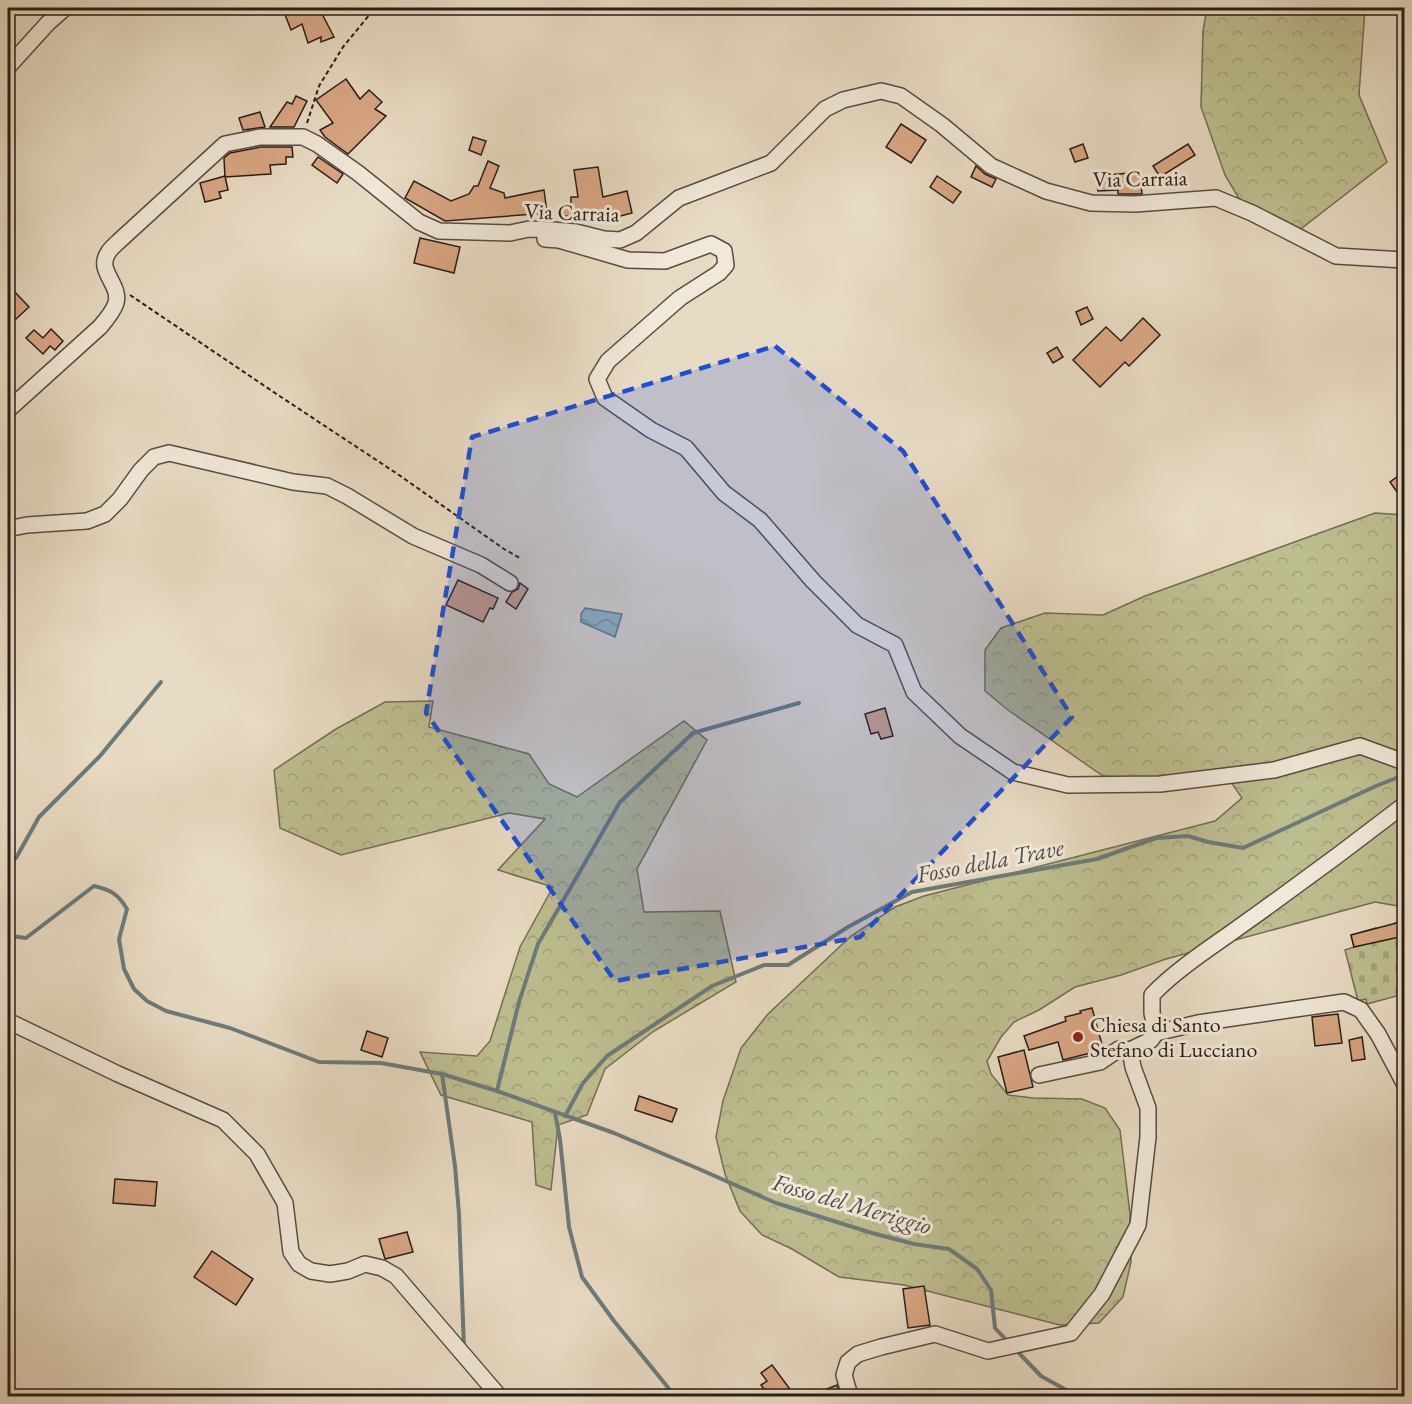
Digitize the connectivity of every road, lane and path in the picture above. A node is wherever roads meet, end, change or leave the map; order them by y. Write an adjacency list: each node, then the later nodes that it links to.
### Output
1 (65, 8): 3 (street)
2 (375, 8): 4 (path)
3 (8, 67)
4 (303, 137): 5 (street, Via Carraia); 7 (street)
5 (510, 233): 6 (street, Via Carraia); 12 (street)
6 (1404, 260)
7 (116, 291): 8 (street); 10 (path)
8 (8, 410)
9 (9, 528): 11 (street)
10 (520, 558)
11 (510, 583)
12 (1404, 762)
13 (1404, 805): 15 (street)
14 (8, 1021): 19 (street)
15 (1156, 1033): 16 (street); 18 (street)
16 (1130, 1050): 17 (street); 20 (street)
17 (1039, 1076)
18 (1404, 1083)
19 (499, 1396)
20 (850, 1396)

